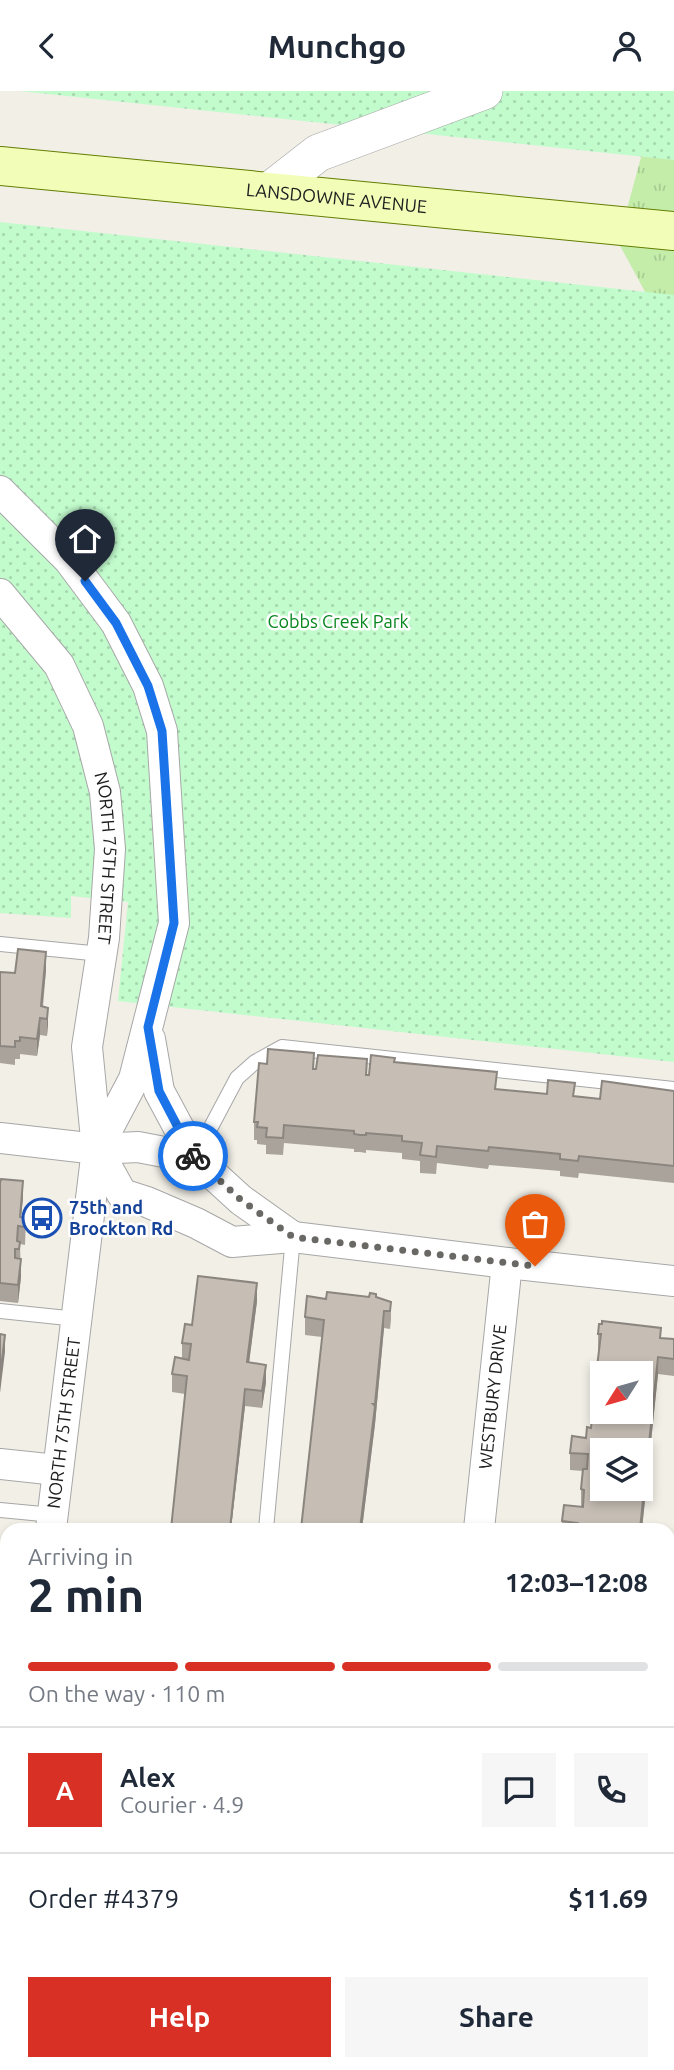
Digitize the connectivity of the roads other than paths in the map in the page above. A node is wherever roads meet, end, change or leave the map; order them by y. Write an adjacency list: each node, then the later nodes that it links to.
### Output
1 (484, 91): 3 (street)
2 (0, 166): 3 (main road, LANSDOWNE AVENUE)
3 (268, 192): 4 (main road, LANSDOWNE AVENUE)
4 (674, 232)
5 (0, 491): 9 (street, NORTH 75TH STREET)
6 (0, 594): 8 (street, NORTH 75TH STREET)
7 (0, 944): 8 (lane)
8 (101, 954): 12 (street, NORTH 75TH STREET)
9 (148, 1027): 12 (street, NORTH 75TH STREET); 13 (street)
10 (674, 1089): 13 (lane)
11 (0, 1138): 12 (street)
12 (97, 1150): 13 (street); 14 (street); 18 (street, NORTH 75TH STREET)
13 (195, 1158): 14 (street)
14 (293, 1237): 15 (street); 23 (lane)
15 (508, 1263): 16 (street); 24 (street, WESTBURY DRIVE)
16 (674, 1281)
17 (0, 1311): 18 (lane)
18 (77, 1319): 20 (street, NORTH 75TH STREET)
19 (0, 1464): 20 (street)
20 (57, 1470): 22 (street, NORTH 75TH STREET)
21 (0, 1510): 22 (lane)
22 (52, 1522)
23 (267, 1523)
24 (480, 1523)

